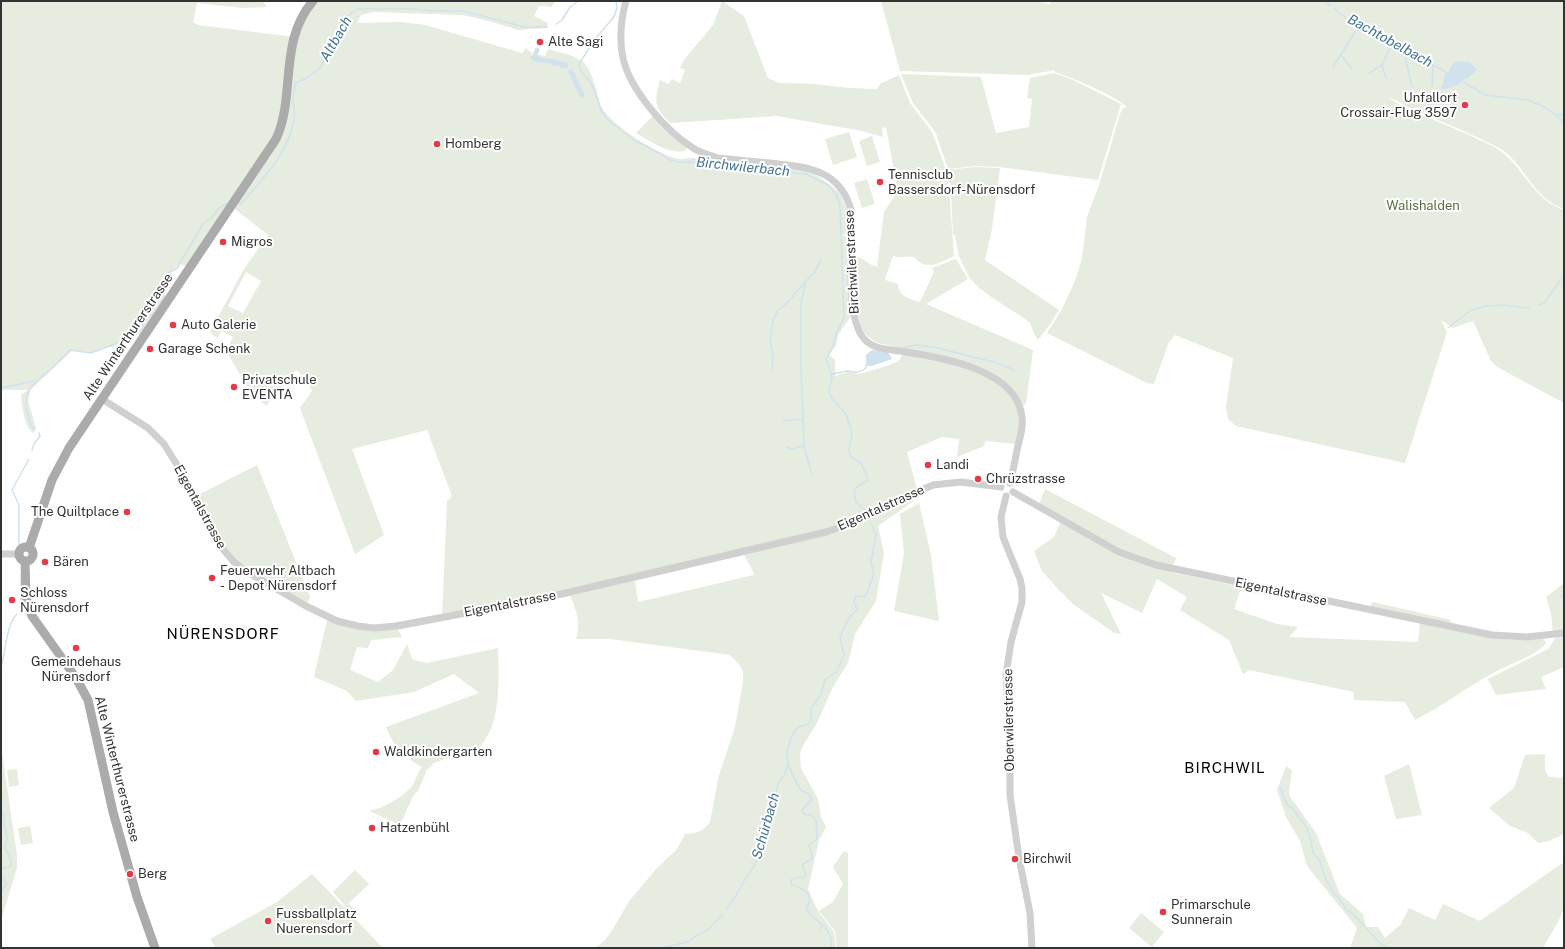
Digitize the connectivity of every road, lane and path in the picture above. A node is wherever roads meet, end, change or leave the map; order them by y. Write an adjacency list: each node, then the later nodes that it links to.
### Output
1 (313, 1): 3 (main road, Alte Winterthurerstrasse)
2 (626, 1): 4 (street, Birchwilerstrasse)
3 (102, 400): 5 (street, Eigentalstrasse); 9 (main road, Alte Winterthurerstrasse)
4 (1010, 483): 5 (street); 6 (street)
5 (1001, 487): 7 (street)
6 (1013, 492): 7 (street); 10 (street, Eigentalstrasse)
7 (1006, 496): 12 (street, Oberwilerstrasse)
8 (1, 554): 9 (street)
9 (22, 558): 11 (main road, Alte Winterthurerstrasse)
10 (1564, 633)
11 (155, 948)
12 (1032, 948)

